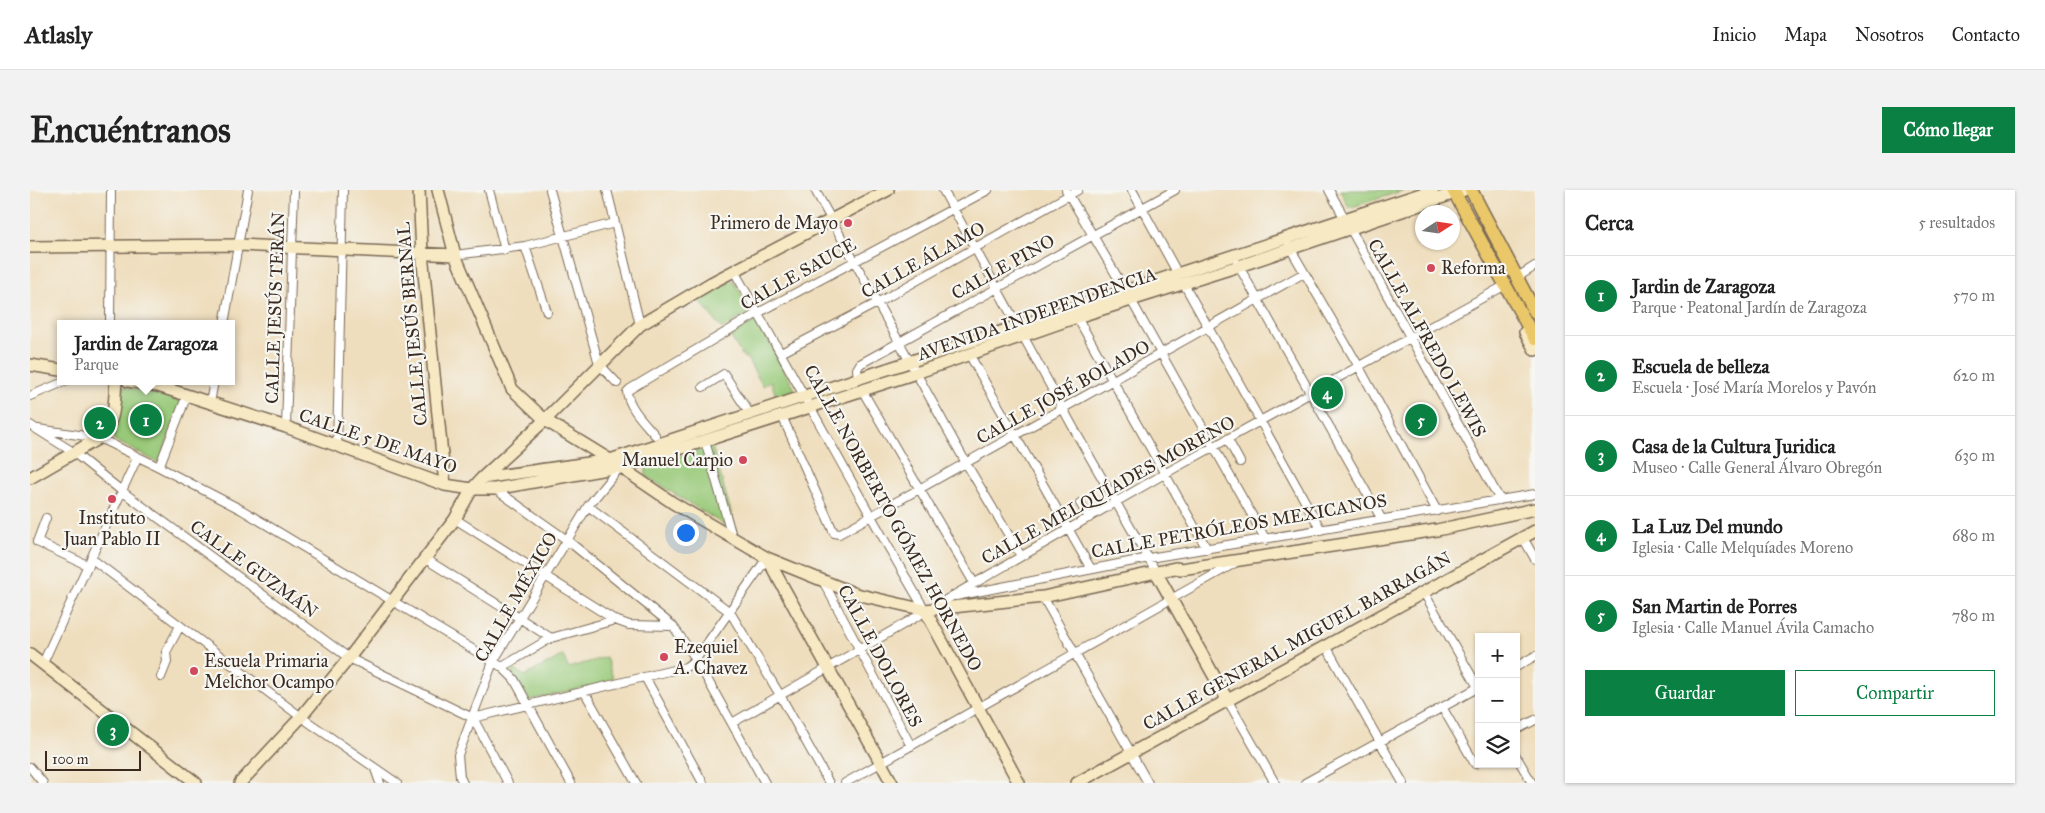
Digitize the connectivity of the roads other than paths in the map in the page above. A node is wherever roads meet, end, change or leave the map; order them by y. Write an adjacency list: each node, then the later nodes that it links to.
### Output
1 (111, 190): 33 (street)
2 (248, 190): 32 (street)
3 (294, 190): 36 (street, CALLE JESÚS TERÁN)
4 (343, 190): 39 (street)
5 (419, 190): 25 (main road, CALLE JESÚS BERNAL)
6 (438, 190): 24 (main road, CALLE PETRÓLEOS MEXICANOS)
7 (489, 190): 38 (street)
8 (550, 190): 30 (street)
9 (815, 190): 26 (street)
10 (888, 190): 26 (main road)
11 (944, 190): 23 (street)
12 (988, 190): 23 (street, CALLE SAUCE)
13 (1078, 190): 21 (street, CALLE ÁLAMO)
14 (1132, 190): 22 (street)
15 (1175, 190): 22 (street, CALLE PINO)
16 (1329, 190): 28 (street, CALLE ALFREDO LEWIS)
17 (1433, 190): 28 (main road, AVENIDA INDEPENDENCIA)
18 (1472, 190): 47 (main road)
19 (1457, 191): 28 (main road, AVENIDA INDEPENDENCIA); 49 (main road)
20 (610, 192): 27 (street)
21 (1067, 193): 29 (street); 37 (street, CALLE ÁLAMO)
22 (1141, 208): 29 (street, CALLE PINO); 48 (street)
23 (954, 209): 37 (street); 42 (street, CALLE SAUCE)
24 (443, 213): 25 (main road); 41 (main road, CALLE PETRÓLEOS MEXICANOS)
25 (420, 216): 40 (main road, CALLE JESÚS BERNAL)
26 (832, 221): 42 (street); 45 (main road)
27 (615, 224): 30 (street); 60 (street)
28 (1347, 225): 31 (main road, AVENIDA INDEPENDENCIA); 63 (street, CALLE ALFREDO LEWIS)
29 (1092, 234): 50 (street, CALLE PINO); 51 (street)
30 (563, 236): 34 (street); 70 (street)
31 (1289, 244): 43 (main road, AVENIDA INDEPENDENCIA); 46 (street)
32 (239, 245): 33 (main road); 36 (main road); 59 (street)
33 (110, 246): 35 (main road); 58 (street)
34 (525, 246): 38 (street); 55 (street)
35 (30, 247)
36 (291, 248): 39 (main road); 94 (street, CALLE JESÚS TERÁN)
37 (976, 249): 50 (street); 53 (street, CALLE ÁLAMO)
38 (505, 250): 41 (street)
39 (341, 251): 40 (main road); 101 (street)
40 (422, 253): 41 (main road); 112 (main road, CALLE JESÚS BERNAL)
41 (455, 255): 91 (main road, CALLE PETRÓLEOS MEXICANOS)
42 (854, 260): 53 (street); 56 (street, CALLE SAUCE)
43 (1237, 262): 48 (main road, AVENIDA INDEPENDENCIA); 52 (street)
44 (1535, 266): 47 (street)
45 (734, 271): 56 (street, CALLE NORBERTO GÓMEZ HORNEDO); 60 (main road)
46 (1304, 273): 52 (street, CALLE JOSÉ BOLADO); 72 (street)
47 (1516, 278): 54 (main road)
48 (1181, 279): 51 (main road, AVENIDA INDEPENDENCIA); 61 (street)
49 (1502, 284): 63 (street, CALLE MELQUÍADES MORENO); 64 (main road); 66 (main road)
50 (996, 289): 62 (street); 65 (street, CALLE PINO)
51 (1128, 296): 57 (main road, AVENIDA INDEPENDENCIA); 62 (main road, AVENIDA INDEPENDENCIA); 69 (street)
52 (1256, 300): 61 (street, CALLE JOSÉ BOLADO); 83 (street)
53 (877, 303): 65 (street); 67 (street, CALLE ÁLAMO)
54 (1534, 310)
55 (546, 312)
56 (758, 313): 67 (street, CALLE NORBERTO GÓMEZ HORNEDO); 96 (street, CALLE SAUCE)
57 (1077, 317): 62 (main road, AVENIDA INDEPENDENCIA); 75 (street)
58 (110, 320)
59 (225, 320)
60 (640, 325): 70 (main road)
61 (1208, 327): 69 (street, CALLE JOSÉ BOLADO); 92 (street)
62 (1020, 332): 68 (main road, AVENIDA INDEPENDENCIA); 73 (main road, AVENIDA INDEPENDENCIA); 88 (street)
63 (1410, 337): 72 (street, CALLE MELQUÍADES MORENO); 118 (street, CALLE ALFREDO LEWIS)
64 (1535, 339)
65 (899, 341): 73 (street); 77 (street, CALLE PINO)
66 (1535, 350)
67 (781, 353): 86 (street, CALLE NORBERTO GÓMEZ HORNEDO)
68 (969, 354): 73 (main road, AVENIDA INDEPENDENCIA); 97 (street)
69 (1161, 354): 75 (street, CALLE JOSÉ BOLADO); 102 (street)
70 (599, 364): 76 (street); 91 (main road)
71 (30, 365): 74 (main road)
72 (1358, 365): 83 (street, CALLE MELQUÍADES MORENO); 123 (street)
73 (913, 368): 77 (main road, AVENIDA INDEPENDENCIA); 107 (street)
74 (57, 369)
75 (1114, 381): 88 (street, CALLE JOSÉ BOLADO); 109 (street)
76 (616, 384)
77 (860, 384): 86 (main road, AVENIDA INDEPENDENCIA); 115 (street)
78 (57, 385): 85 (street)
79 (116, 385): 98 (main road)
80 (145, 385): 84 (main road, CALLE 5 DE MAYO)
81 (213, 385): 87 (street)
82 (702, 387): 89 (street)
83 (1310, 394): 92 (street, CALLE MELQUÍADES MORENO); 127 (street)
84 (187, 395): 87 (main road, CALLE 5 DE MAYO); 108 (street)
85 (30, 396)
86 (807, 401): 89 (main road, AVENIDA INDEPENDENCIA); 90 (main road, AVENIDA INDEPENDENCIA); 124 (street, CALLE NORBERTO GÓMEZ HORNEDO)
87 (210, 402): 94 (main road, CALLE 5 DE MAYO)
88 (1062, 409): 97 (street, CALLE JOSÉ BOLADO); 120 (street)
89 (750, 414): 106 (main road, AVENIDA INDEPENDENCIA)
90 (782, 416): 100 (main road, AVENIDA INDEPENDENCIA); 124 (street, CALLE JOSÉ BOLADO)
91 (545, 420): 106 (main road, CALLE PETRÓLEOS MEXICANOS); 111 (main road)
92 (1262, 421): 99 (street, CALLE MELQUÍADES MORENO); 130 (street)
93 (30, 425): 95 (street, CALLE GUZMÁN)
94 (286, 427): 101 (main road, CALLE 5 DE MAYO)
95 (38, 429): 98 (street); 103 (street, CALLE GUZMÁN)
96 (655, 435)
97 (1015, 435): 107 (street, CALLE JOSÉ BOLADO); 129 (street)
98 (99, 438): 103 (main road); 104 (street)
99 (1228, 440): 102 (street, CALLE MELQUÍADES MORENO); 105 (street)
100 (705, 441): 106 (main road, AVENIDA INDEPENDENCIA); 134 (street)
101 (337, 447): 112 (main road, CALLE 5 DE MAYO)
102 (1214, 448): 109 (street, CALLE MELQUÍADES MORENO); 135 (street)
103 (73, 452): 110 (main road); 116 (street, CALLE GUZMÁN)
104 (137, 458): 108 (street); 116 (street)
105 (1240, 462)
106 (615, 464): 111 (main road); 114 (main road, CALLE 5 DE MAYO); 121 (street, CALLE MÉXICO); 134 (main road, CALLE PETRÓLEOS MEXICANOS)
107 (966, 464): 115 (street, CALLE JOSÉ BOLADO); 137 (street)
108 (159, 467): 153 (street)
109 (1166, 474): 120 (street, CALLE MELQUÍADES MORENO); 136 (street)
110 (30, 478)
111 (482, 478): 113 (main road)
112 (445, 485): 113 (main road, CALLE 5 DE MAYO)
113 (472, 489): 114 (main road, CALLE 5 DE MAYO); 128 (main road)
114 (495, 489): 133 (street)
115 (919, 490): 124 (street, CALLE JOSÉ BOLADO); 148 (street)
116 (123, 492): 143 (street); 166 (street, CALLE GUZMÁN)
117 (1535, 494): 118 (street, CALLE PETRÓLEOS MEXICANOS)
118 (1500, 500): 123 (street, CALLE PETRÓLEOS MEXICANOS)
119 (1080, 503): 126 (street)
120 (1117, 503): 126 (street, CALLE MELQUÍADES MORENO); 140 (street)
121 (588, 506): 133 (street, CALLE MÉXICO); 155 (street)
122 (1535, 509): 141 (main road, CALLE PETRÓLEOS MEXICANOS)
123 (1437, 511): 127 (street, CALLE PETRÓLEOS MEXICANOS)
124 (870, 517): 154 (street, CALLE NORBERTO GÓMEZ HORNEDO)
125 (46, 518): 143 (street)
126 (1089, 518): 129 (street, CALLE MELQUÍADES MORENO)
127 (1381, 518): 130 (street, CALLE PETRÓLEOS MEXICANOS)
128 (455, 519): 138 (main road); 145 (street)
129 (1070, 529): 137 (street, CALLE MELQUÍADES MORENO); 144 (street)
130 (1321, 530): 135 (street, CALLE PETRÓLEOS MEXICANOS)
131 (1535, 531): 132 (main road, CALLE GENERAL MIGUEL BARRAGÁN)
132 (1522, 536): 142 (street); 149 (main road, CALLE GENERAL MIGUEL BARRAGÁN)
133 (567, 540): 145 (street, CALLE MÉXICO); 159 (street)
134 (734, 540): 139 (main road, CALLE PETRÓLEOS MEXICANOS)
135 (1266, 540): 136 (street, CALLE PETRÓLEOS MEXICANOS)
136 (1207, 548): 140 (street, CALLE PETRÓLEOS MEXICANOS)
137 (1021, 556): 148 (street, CALLE MELQUÍADES MORENO)
138 (424, 558): 153 (main road); 156 (street)
139 (767, 558): 147 (main road, CALLE PETRÓLEOS MEXICANOS); 155 (street); 172 (main road)
140 (1149, 558): 144 (street, CALLE PETRÓLEOS MEXICANOS); 146 (street)
141 (1242, 559): 146 (main road, CALLE PETRÓLEOS MEXICANOS); 152 (street)
142 (1535, 559)
143 (90, 562): 158 (street); 169 (street)
144 (1091, 569): 151 (street, CALLE PETRÓLEOS MEXICANOS)
145 (545, 574): 156 (street, CALLE MÉXICO); 157 (street)
146 (1157, 575): 150 (main road, CALLE PETRÓLEOS MEXICANOS); 152 (main road)
147 (823, 581): 154 (main road, CALLE PETRÓLEOS MEXICANOS); 162 (street, CALLE DOLORES)
148 (974, 583): 151 (street, CALLE MELQUÍADES MORENO)
149 (1424, 591): 161 (main road, CALLE GENERAL MIGUEL BARRAGÁN); 175 (street)
150 (1043, 597): 154 (main road, CALLE PETRÓLEOS MEXICANOS); 163 (street)
151 (949, 598): 154 (street, CALLE MELQUÍADES MORENO)
152 (1171, 599): 163 (street); 179 (main road)
153 (393, 601): 166 (main road); 168 (street)
154 (925, 610): 162 (street, CALLE MELQUÍADES MORENO); 182 (main road, CALLE NORBERTO GÓMEZ HORNEDO)
155 (730, 612): 167 (street); 178 (street)
156 (518, 617): 160 (street); 168 (street, CALLE MÉXICO)
157 (615, 620): 159 (street); 160 (street)
158 (180, 626): 173 (street); 183 (street)
159 (674, 626): 167 (street)
160 (551, 638): 171 (street)
161 (1326, 646): 179 (main road, CALLE GENERAL MIGUEL BARRAGÁN); 188 (street)
162 (860, 649): 172 (street, CALLE MELQUÍADES MORENO); 189 (street, CALLE DOLORES)
163 (1077, 653): 182 (street); 190 (street)
164 (30, 654): 169 (main road)
165 (1535, 656): 170 (street)
166 (349, 658): 183 (main road); 184 (street, CALLE GUZMÁN)
167 (696, 659): 174 (street); 186 (street)
168 (493, 662): 171 (street); 184 (street, CALLE MÉXICO)
169 (43, 663): 197 (main road)
170 (1520, 665)
171 (502, 667): 180 (street)
172 (828, 667): 178 (street, CALLE MELQUÍADES MORENO); 191 (main road)
173 (161, 677)
174 (645, 677): 177 (street); 205 (street)
175 (1475, 683)
176 (1475, 690): 181 (street)
177 (584, 691): 180 (street); 204 (street)
178 (780, 695): 186 (street, CALLE MELQUÍADES MORENO); 207 (street)
179 (1228, 701): 190 (main road, CALLE GENERAL MIGUEL BARRAGÁN); 213 (street)
180 (528, 704): 184 (street); 203 (street)
181 (1442, 708): 188 (street); 193 (street)
182 (978, 709): 189 (street); 210 (main road, CALLE NORBERTO GÓMEZ HORNEDO)
183 (301, 717): 195 (street); 198 (main road)
184 (473, 718): 201 (street, CALLE MÉXICO); 202 (street)
185 (1535, 720): 187 (street)
186 (732, 723): 206 (street)
187 (1520, 728)
188 (1379, 741): 214 (street); 215 (street)
189 (911, 746): 191 (street)
190 (1130, 752): 211 (main road, CALLE GENERAL MIGUEL BARRAGÁN); 212 (street)
191 (882, 763): 208 (street); 209 (main road)
192 (1520, 763): 216 (street)
193 (1475, 764)
194 (30, 767): 196 (street)
195 (375, 768): 199 (street); 200 (street)
196 (42, 783)
197 (196, 783)
198 (240, 783)
199 (380, 783)
200 (397, 783)
201 (463, 783)
202 (508, 783)
203 (572, 783)
204 (636, 783)
205 (703, 783)
206 (765, 783)
207 (829, 783)
208 (845, 783)
209 (892, 783)
210 (1019, 783)
211 (1077, 783)
212 (1148, 783)
213 (1275, 783)
214 (1305, 783)
215 (1403, 783)
216 (1532, 783)

